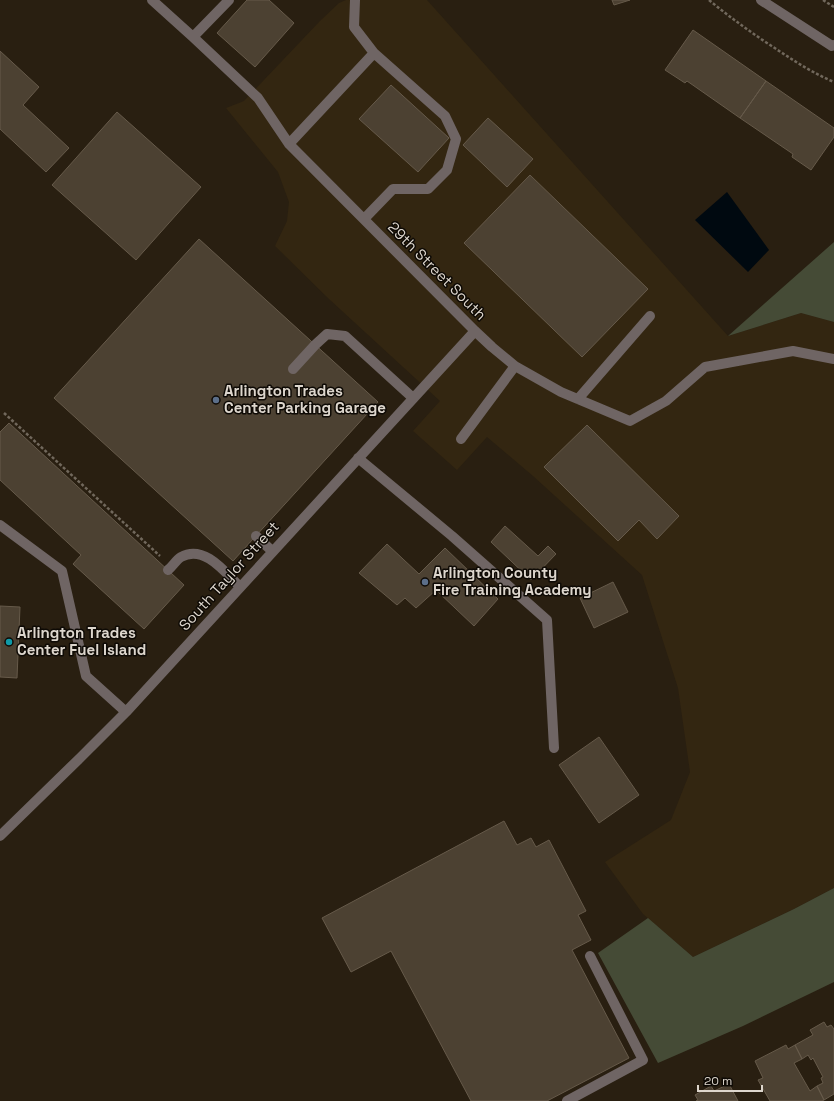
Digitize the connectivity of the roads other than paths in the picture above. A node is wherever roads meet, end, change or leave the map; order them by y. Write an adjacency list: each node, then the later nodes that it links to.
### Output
1 (152, 0): 5 (street, 29th Street South)
2 (229, 0): 5 (street)
3 (355, 0): 7 (street)
4 (761, 0): 6 (street)
5 (193, 37): 8 (street, 29th Street South)
6 (834, 46)
7 (374, 53): 8 (street); 9 (street)
8 (289, 144): 9 (street, 29th Street South)
9 (364, 219): 11 (street, 29th Street South)
10 (650, 316): 16 (street)
11 (474, 331): 13 (street, 29th Street South); 15 (street, South Taylor Street)
12 (834, 359): 16 (street, 29th Street South)
13 (515, 366): 16 (street, 29th Street South); 17 (street)
14 (293, 369): 15 (street)
15 (414, 398): 18 (street, South Taylor Street)
16 (578, 399)
17 (461, 440)
18 (358, 458): 21 (street, South Taylor Street); 25 (street)
19 (0, 525): 24 (street)
20 (256, 536): 21 (street)
21 (272, 551): 23 (street, South Taylor Street)
22 (170, 568): 23 (street)
23 (240, 587): 24 (street, South Taylor Street)
24 (126, 712): 26 (street, South Taylor Street)
25 (554, 748)
26 (0, 836)
27 (590, 956): 28 (street)
28 (567, 1101)

